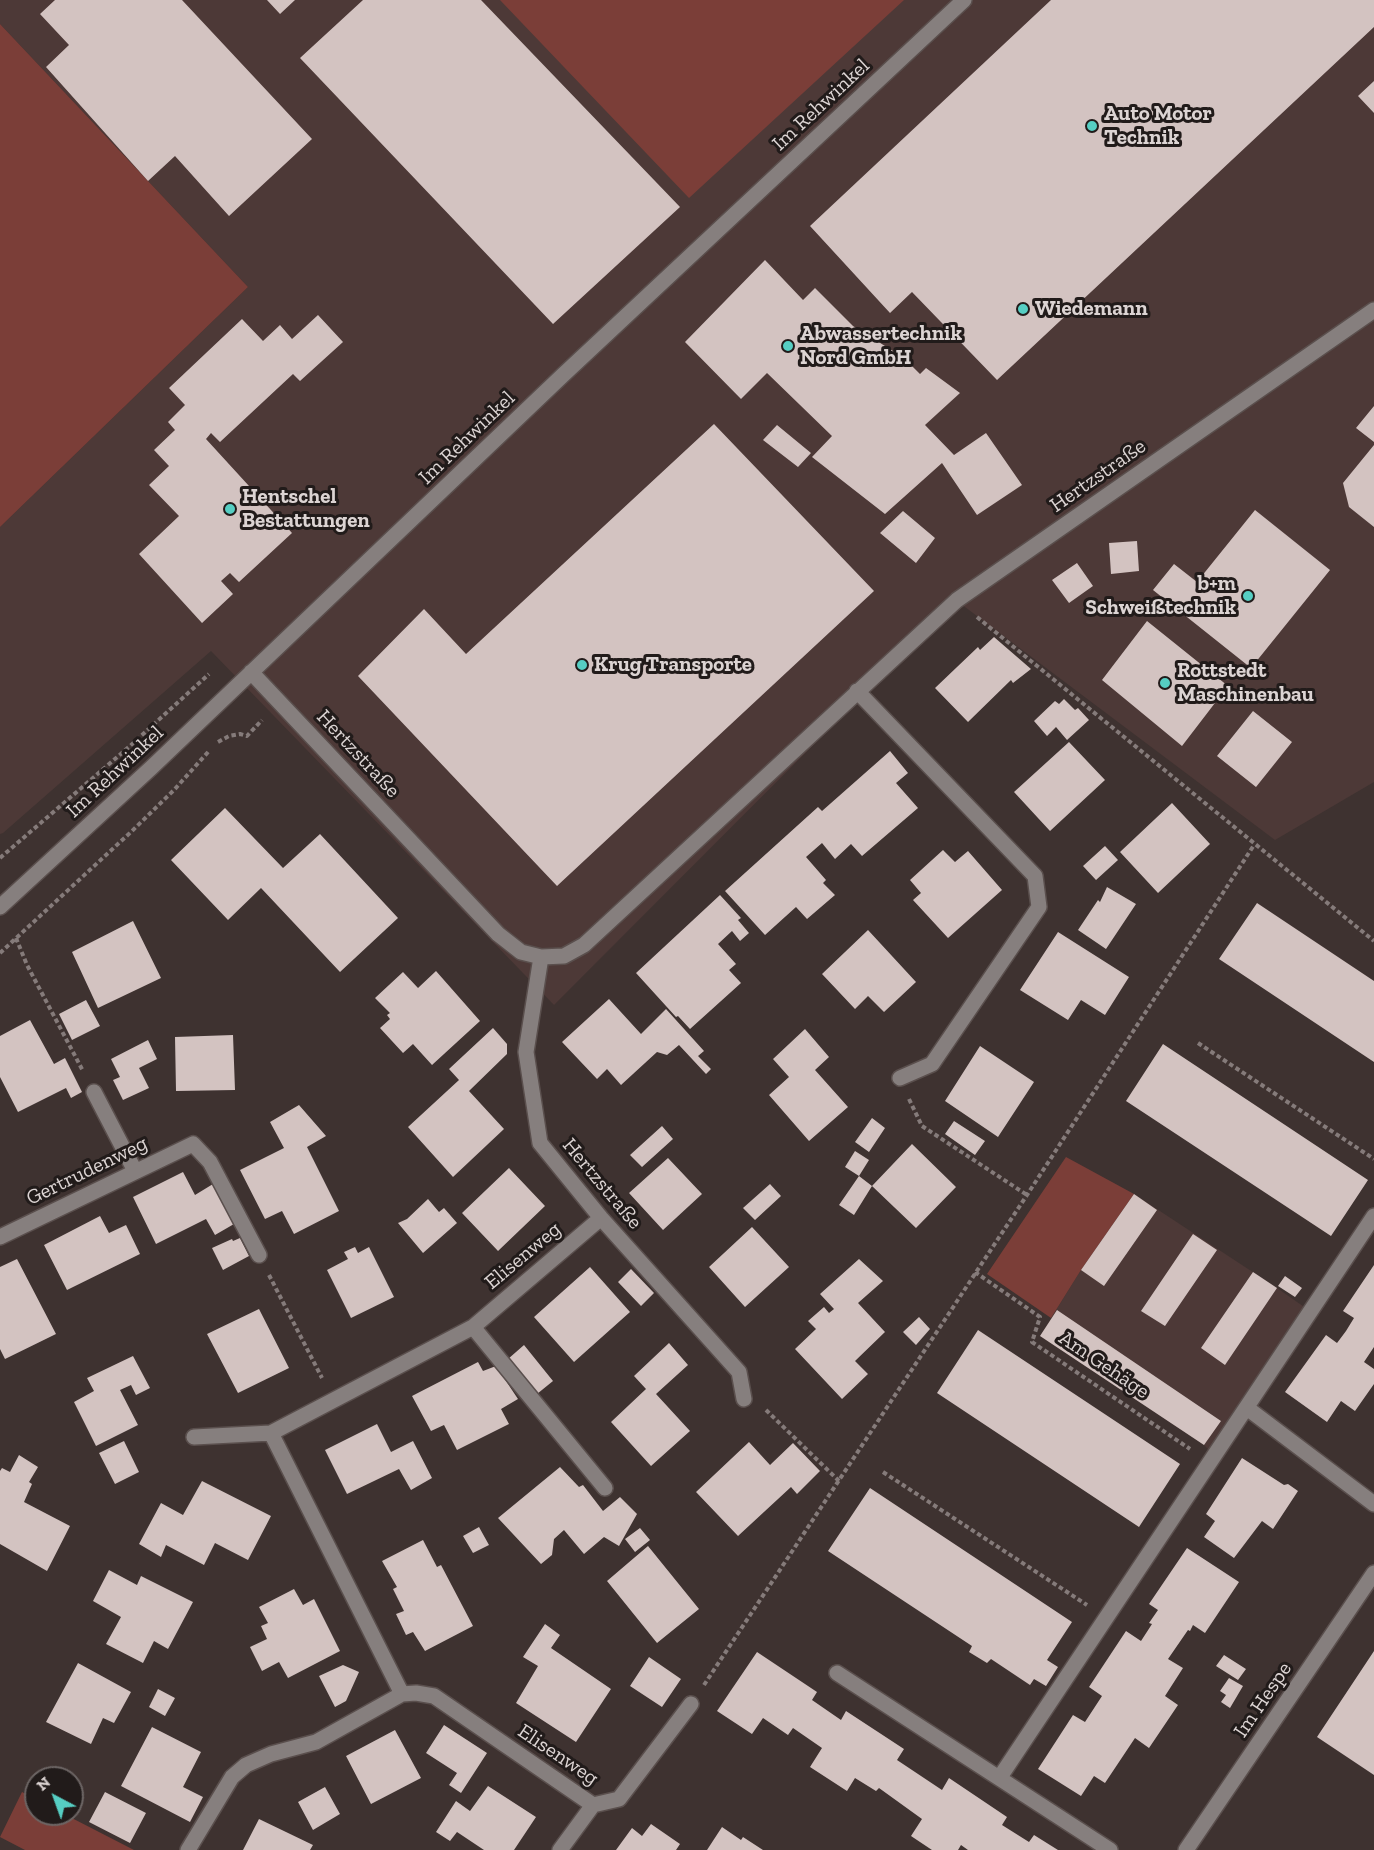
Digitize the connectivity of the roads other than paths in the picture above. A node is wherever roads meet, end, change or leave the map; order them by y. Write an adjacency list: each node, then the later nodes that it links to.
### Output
1 (964, 0): 3 (street, Im Rehwinkel)
2 (1374, 310): 4 (street, Hertzstraße)
3 (251, 672): 5 (street, Im Rehwinkel); 6 (street, Hertzstraße)
4 (857, 691): 6 (street, Hertzstraße); 7 (street)
5 (0, 908)
6 (541, 957): 11 (street, Hertzstraße)
7 (900, 1077)
8 (94, 1092): 9 (street)
9 (135, 1171): 12 (street, Gertrudenweg); 13 (street, Gertrudenweg)
10 (1374, 1216): 16 (street)
11 (601, 1218): 14 (street, Elisenweg); 15 (street, Hertzstraße)
12 (0, 1238)
13 (259, 1255)
14 (472, 1327): 17 (street, Elisenweg); 19 (street)
15 (744, 1399)
16 (1247, 1408): 20 (street); 25 (street)
17 (271, 1433): 18 (street, Elisenweg); 23 (street)
18 (194, 1437)
19 (605, 1488)
20 (1374, 1504)
21 (1374, 1573): 30 (street, Im Hespe)
22 (837, 1673): 25 (street)
23 (402, 1694): 26 (street, Elisenweg); 27 (street)
24 (691, 1704): 26 (street, Elisenweg)
25 (1000, 1777): 29 (street)
26 (593, 1805): 28 (street)
27 (188, 1850)
28 (560, 1850)
29 (1110, 1850)
30 (1186, 1850)

